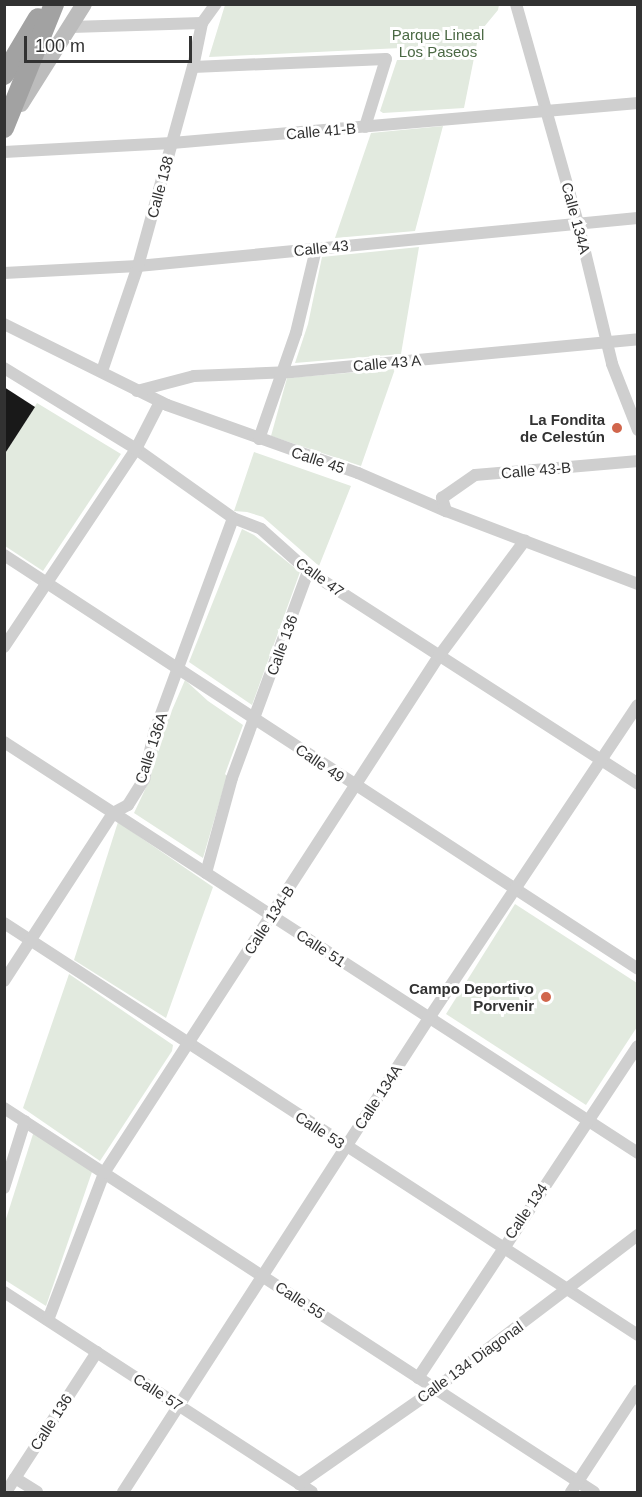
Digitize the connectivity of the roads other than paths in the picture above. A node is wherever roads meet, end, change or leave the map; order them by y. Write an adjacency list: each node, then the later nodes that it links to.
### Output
1 (47, 4): 9 (highway)
2 (54, 4): 13 (highway)
3 (84, 4): 7 (main road)
4 (216, 4): 6 (street, Calle 138)
5 (516, 4): 11 (street, Calle 134A)
6 (202, 23): 7 (street); 8 (street, Calle 138)
7 (71, 27): 13 (main road)
8 (193, 67): 12 (street); 14 (street, Calle 138)
9 (4, 75)
10 (638, 103): 11 (street, Calle 41-B)
11 (547, 113): 12 (street, Calle 41-B); 17 (street, Calle 134A)
12 (365, 128): 14 (street, Calle 41-B)
13 (4, 129)
14 (172, 143): 15 (street, Calle 41-B); 19 (street, Calle 138)
15 (4, 152)
16 (638, 218): 17 (street, Calle 43)
17 (578, 223): 18 (street, Calle 43); 23 (street, Calle 134A)
18 (316, 249): 19 (street, Calle 43); 26 (street)
19 (138, 266): 20 (street, Calle 43); 25 (street, Calle 138)
20 (4, 273)
21 (4, 324): 25 (street, Calle 45)
22 (638, 339): 23 (street, Calle 43 A)
23 (606, 342): 26 (street, Calle 43 A); 29 (street, Calle 134A)
24 (4, 368): 31 (street, Calle 47)
25 (102, 371): 27 (street, Calle 45)
26 (282, 373): 27 (street, Calle 43 A); 30 (street)
27 (137, 391): 28 (street, Calle 45)
28 (160, 402): 30 (street, Calle 45); 31 (street)
29 (638, 430)
30 (259, 439): 33 (street, Calle 45)
31 (136, 450): 34 (street, Calle 47); 38 (street)
32 (638, 461): 33 (street, Calle 43-B)
33 (444, 505): 35 (street, Calle 45)
34 (233, 519): 37 (street, Calle 47); 42 (street, Calle 136A)
35 (525, 540): 39 (street, Calle 45); 41 (street, Calle 134-B)
36 (4, 555): 38 (street, Calle 49)
37 (308, 571): 41 (street, Calle 47); 44 (street, Calle 136)
38 (46, 583): 40 (street); 42 (street, Calle 49)
39 (638, 584)
40 (4, 647)
41 (439, 657): 46 (street, Calle 47); 48 (street, Calle 134-B)
42 (180, 669): 44 (street, Calle 49); 49 (street, Calle 136A)
43 (638, 705): 46 (street, Calle 134A)
44 (256, 718): 48 (street, Calle 49); 50 (street, Calle 136)
45 (4, 742): 49 (street, Calle 51)
46 (600, 759): 47 (street, Calle 47); 51 (street, Calle 134A)
47 (638, 784)
48 (354, 785): 51 (street, Calle 49); 52 (street, Calle 134-B)
49 (113, 813): 50 (street, Calle 51); 54 (street, Calle 136A)
50 (206, 873): 52 (street, Calle 51)
51 (515, 888): 55 (street, Calle 49); 57 (street, Calle 134A)
52 (273, 916): 57 (street, Calle 51); 58 (street, Calle 134-B)
53 (4, 923): 54 (street, Calle 53)
54 (31, 940): 56 (street, Calle 136A); 58 (street, Calle 53)
55 (638, 969)
56 (4, 981)
57 (429, 1018): 62 (street, Calle 51); 63 (street, Calle 134A)
58 (187, 1043): 63 (street, Calle 53); 65 (street, Calle 134-B)
59 (638, 1046): 62 (street, Calle 134)
60 (4, 1108): 61 (street, Calle 55)
61 (25, 1121): 65 (street, Calle 55); 66 (street)
62 (587, 1121): 64 (street, Calle 51); 68 (street, Calle 134)
63 (346, 1146): 68 (street, Calle 53); 69 (street, Calle 134A)
64 (638, 1154)
65 (104, 1173): 69 (street, Calle 55); 72 (street, Calle 134-B)
66 (4, 1188)
67 (638, 1235): 70 (street, Calle 134 Diagonal)
68 (502, 1247): 70 (street, Calle 53); 75 (street, Calle 134)
69 (262, 1275): 75 (street, Calle 55); 78 (street, Calle 134A)
70 (568, 1289): 73 (street, Calle 53); 76 (street, Calle 134 Diagonal)
71 (4, 1292): 72 (street, Calle 57)
72 (48, 1320): 74 (street, Calle 57)
73 (638, 1335)
74 (97, 1352): 78 (street, Calle 57); 79 (street, Calle 136)
75 (418, 1378): 76 (street, Calle 55)
76 (435, 1389): 80 (street, Calle 134 Diagonal); 81 (street, Calle 55)
77 (638, 1390): 81 (street)
78 (179, 1405): 80 (street, Calle 57); 84 (street, Calle 134A)
79 (15, 1478): 82 (street, Calle 136); 83 (street)
80 (299, 1484): 85 (street, Calle 57)
81 (574, 1487): 86 (street, Calle 55)
82 (6, 1492)
83 (37, 1492)
84 (123, 1492)
85 (312, 1492)
86 (594, 1492)

